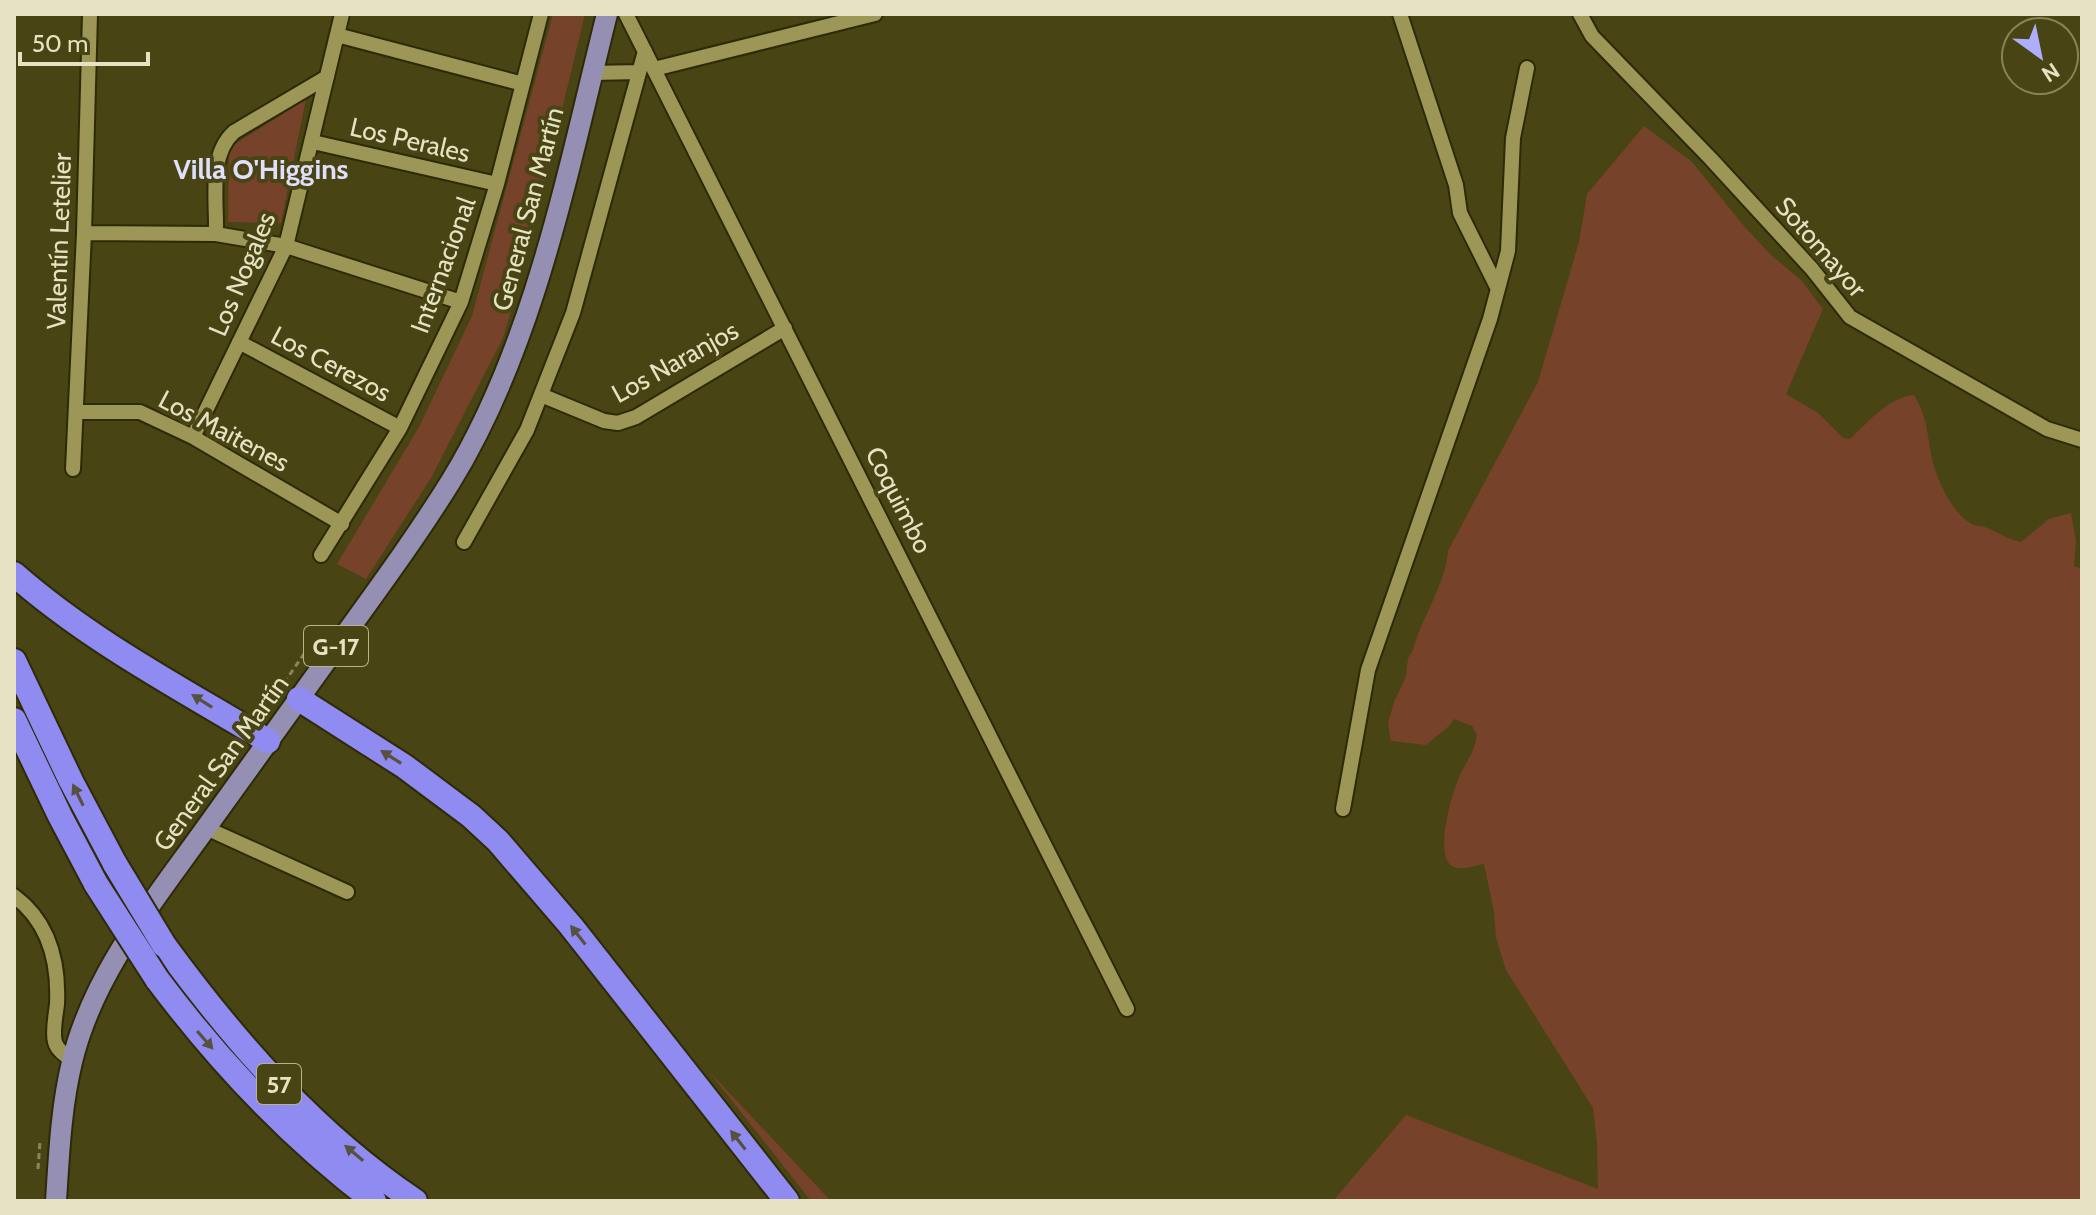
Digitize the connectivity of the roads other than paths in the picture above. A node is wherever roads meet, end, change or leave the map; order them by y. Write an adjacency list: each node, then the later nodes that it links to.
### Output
1 (90, 14): 17 (street, Valentín Letelier)
2 (342, 14): 9 (street, Los Nogales)
3 (541, 14): 14 (street, Internacional)
4 (607, 14): 12 (main road, General San Martín / G-17)
5 (626, 14): 11 (street)
6 (875, 14): 11 (street)
7 (1400, 14): 20 (street)
8 (1580, 14): 28 (street, Sotomayor)
9 (337, 35): 13 (street, Los Nogales); 14 (street)
10 (1527, 68): 20 (street)
11 (647, 70): 12 (street); 22 (street, Coquimbo); 24 (street)
12 (592, 73): 35 (main road, General San Martín / G-17)
13 (327, 77): 15 (street, Los Nogales); 18 (street, Los Nogales)
14 (523, 84): 16 (street, Internacional)
15 (313, 142): 16 (street, Los Perales); 19 (street, Los Nogales)
16 (497, 184): 21 (street, Internacional)
17 (84, 233): 18 (street); 25 (street, Valentín Letelier)
18 (216, 234): 19 (street)
19 (286, 246): 21 (street); 23 (street, Los Nogales)
20 (1498, 289): 38 (street)
21 (461, 302): 26 (street, Internacional)
22 (785, 328): 24 (street, Los Naranjos); 42 (street, Coquimbo)
23 (239, 342): 26 (street, Los Cerezos); 27 (street, Los Nogales)
24 (541, 395): 31 (street)
25 (76, 412): 27 (street, Los Maitenes); 29 (street, Valentín Letelier)
26 (400, 428): 30 (street, Internacional)
27 (193, 437): 30 (street, Los Maitenes)
28 (2082, 440)
29 (73, 469)
30 (342, 524): 32 (street, Internacional)
31 (464, 542)
32 (321, 555)
33 (14, 574): 37 (highway, one-way to 33)
34 (14, 661): 46 (highway, 57, one-way to 34, bridge)
35 (299, 699): 37 (main road, General San Martín / G-17); 47 (highway, one-way to 35)
36 (14, 720): 45 (highway, 57, one-way to 45, bridge)
37 (268, 741): 39 (main road, General San Martín / G-17)
38 (1343, 809)
39 (206, 828): 40 (street); 43 (main road, General San Martín / G-17)
40 (347, 892)
41 (14, 896): 43 (street)
42 (1127, 1009)
43 (72, 1060): 44 (main road, General San Martín / G-17)
44 (56, 1201)
45 (374, 1201)
46 (415, 1201)
47 (787, 1201)

